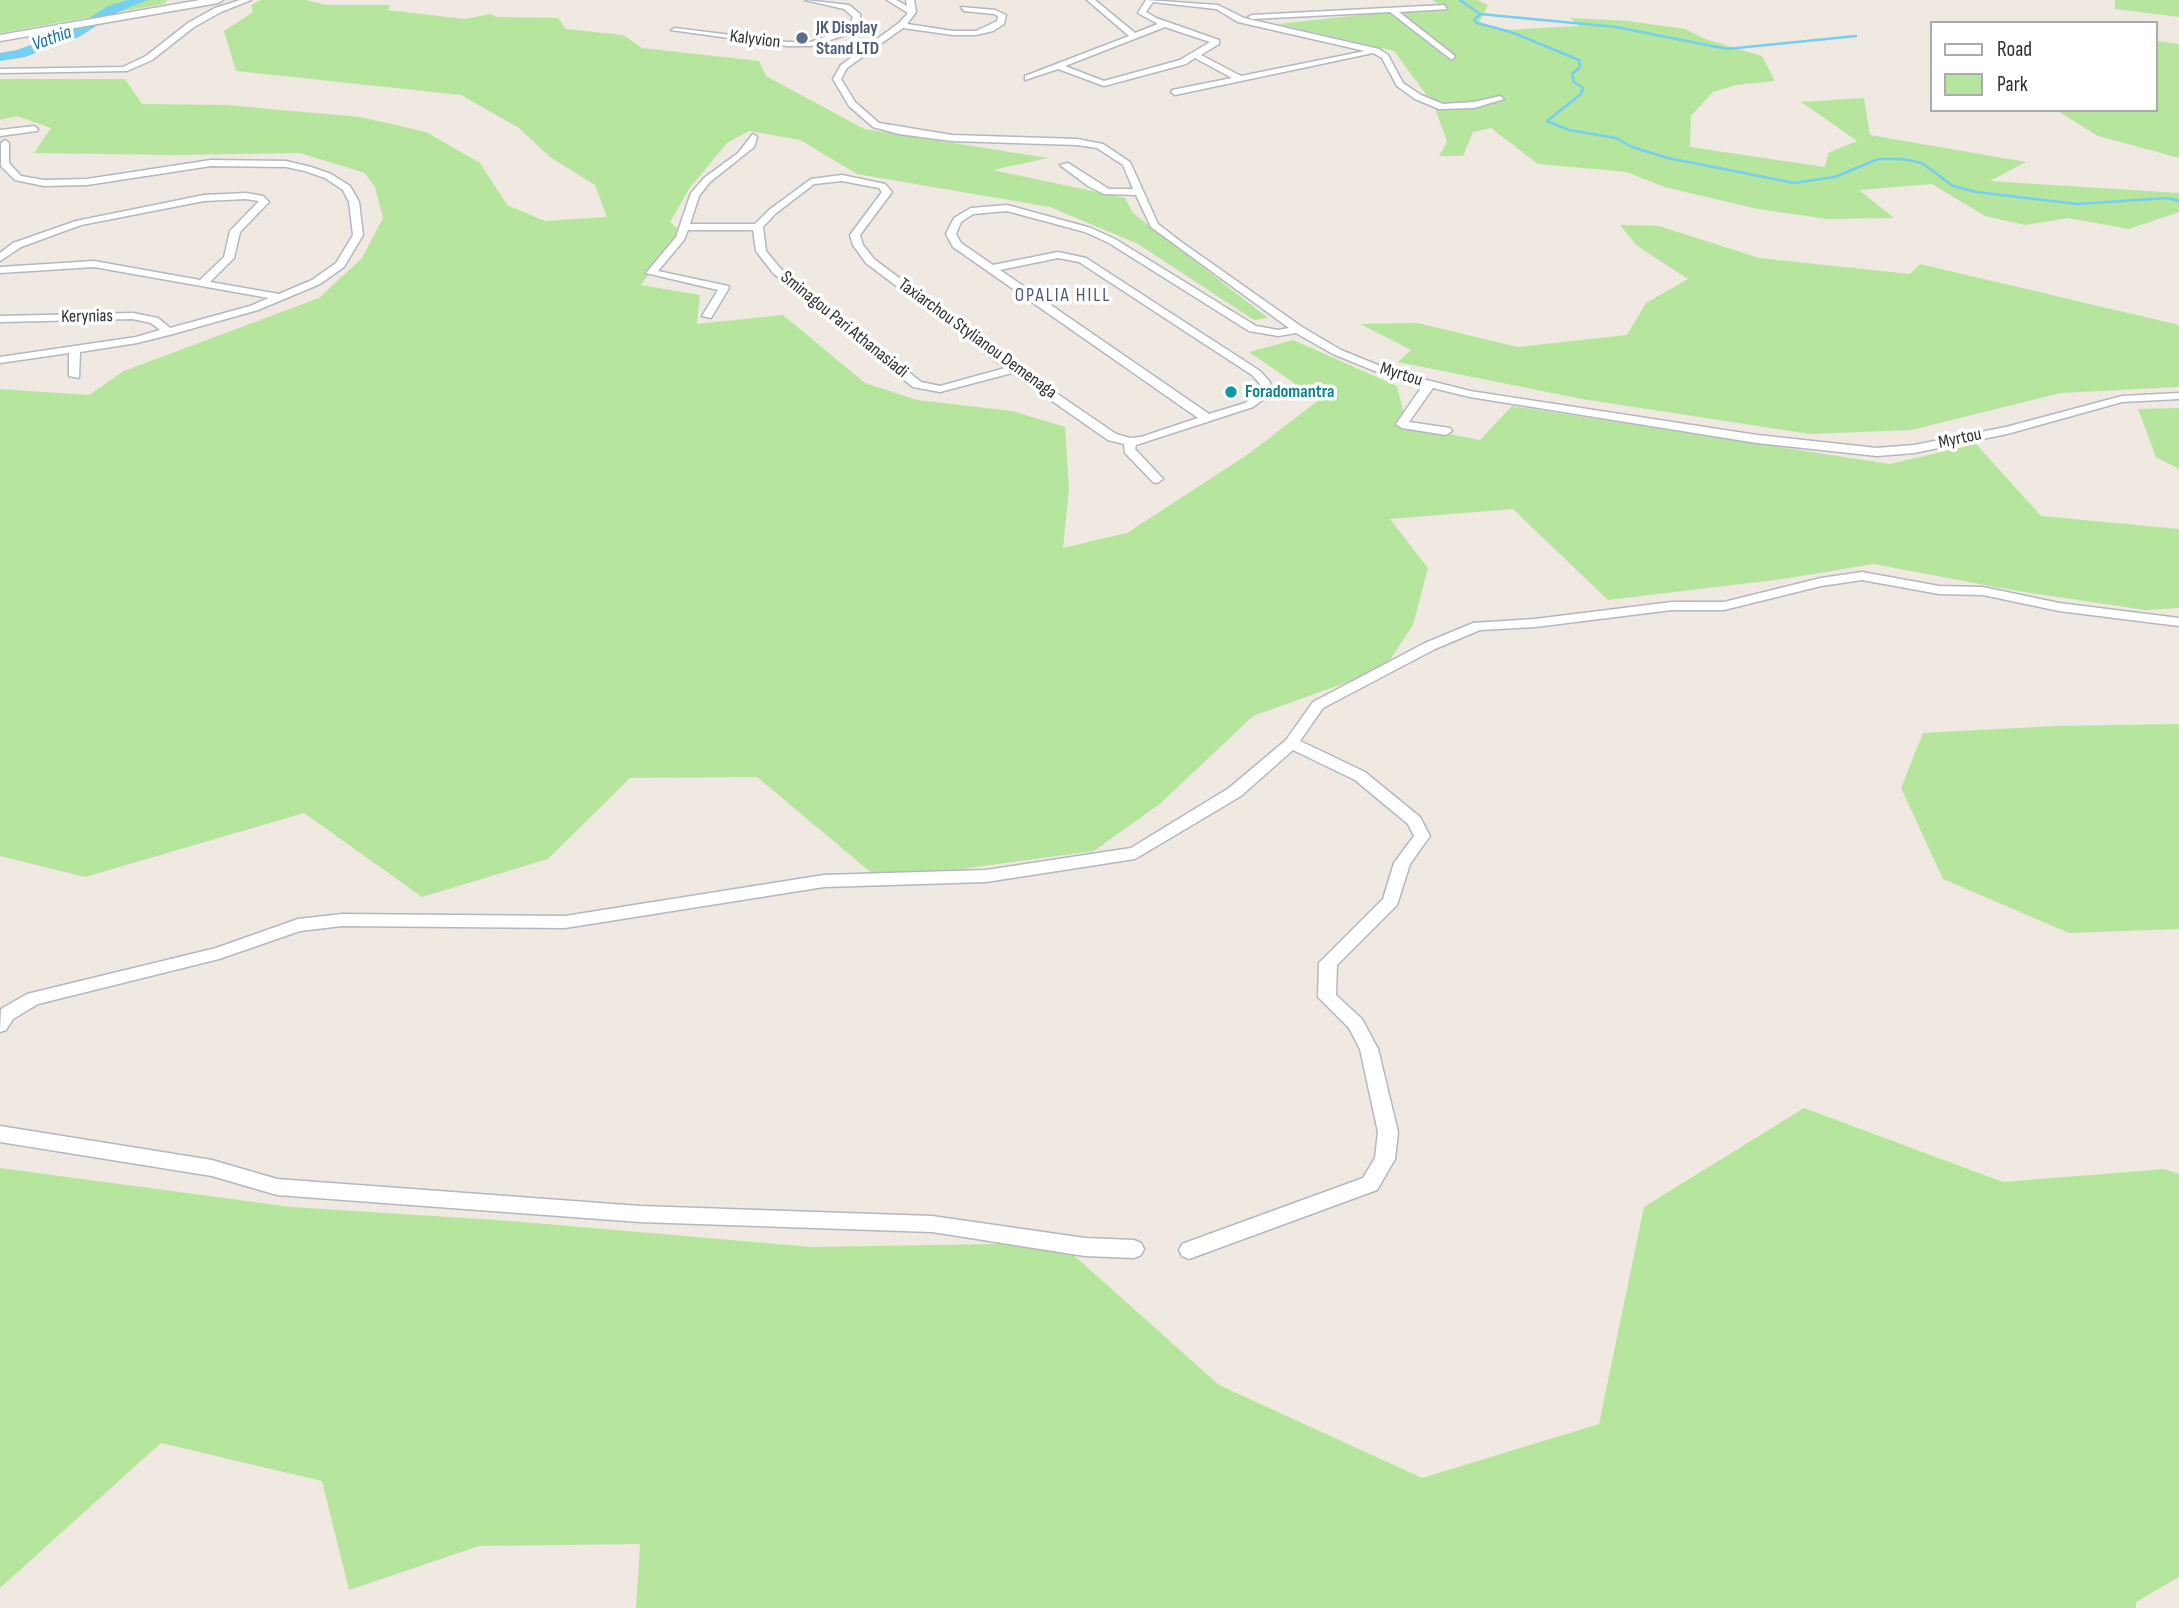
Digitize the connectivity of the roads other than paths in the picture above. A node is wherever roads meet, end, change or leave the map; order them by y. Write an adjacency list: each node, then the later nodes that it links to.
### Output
1 (218, 0): 17 (street)
2 (247, 0): 22 (street)
3 (809, 0): 15 (street, Kalyvion)
4 (891, 0): 11 (street)
5 (910, 0): 11 (street)
6 (1091, 0): 16 (street)
7 (1152, 0): 12 (street); 13 (street)
8 (1444, 7): 10 (street)
9 (964, 9): 14 (street)
10 (1392, 10): 12 (street); 20 (street)
11 (912, 12): 14 (street, Myrtou)
12 (1236, 18): 18 (street)
13 (1166, 23): 16 (street); 19 (street)
14 (902, 25): 31 (street, Myrtou)
15 (675, 30)
16 (1134, 36): 21 (street)
17 (0, 38)
18 (1376, 51): 24 (street); 26 (street)
19 (1195, 55): 21 (street); 24 (street)
20 (1452, 58)
21 (1057, 66): 23 (street)
22 (0, 71)
23 (1028, 78)
24 (1240, 79): 25 (street)
25 (1175, 92)
26 (1500, 99)
27 (34, 129): 28 (street)
28 (2, 137): 38 (street)
29 (753, 137): 32 (street)
30 (1065, 165): 31 (street)
31 (1139, 192): 41 (street, Myrtou)
32 (687, 227): 33 (street); 39 (street)
33 (758, 227): 45 (street, Sminagou Pari Athanasiadi); 45 (street, Taxiarchou Stylianou Demenaga)
34 (0, 258): 37 (street)
35 (0, 270): 37 (street)
36 (991, 270): 41 (street); 49 (street); 49 (street)
37 (203, 282): 38 (street)
38 (282, 298): 42 (street)
39 (707, 316)
40 (0, 319): 42 (street, Kerynias)
41 (1298, 329): 47 (street, Myrtou)
42 (169, 331): 43 (street)
43 (74, 351): 44 (street); 46 (street)
44 (0, 360)
45 (1014, 369): 51 (street, Taxiarchou Stylianou Demenaga)
46 (75, 376)
47 (1431, 384): 48 (street, Myrtou); 50 (street)
48 (2179, 396)
49 (1206, 418): 51 (street)
50 (1446, 431)
51 (1130, 442): 52 (street)
52 (1157, 478)
53 (2179, 622): 54 (street)
54 (1291, 743): 55 (street); 58 (street)
55 (0, 1026)
56 (0, 1134): 57 (street)
57 (1134, 1249)
58 (1189, 1250)

